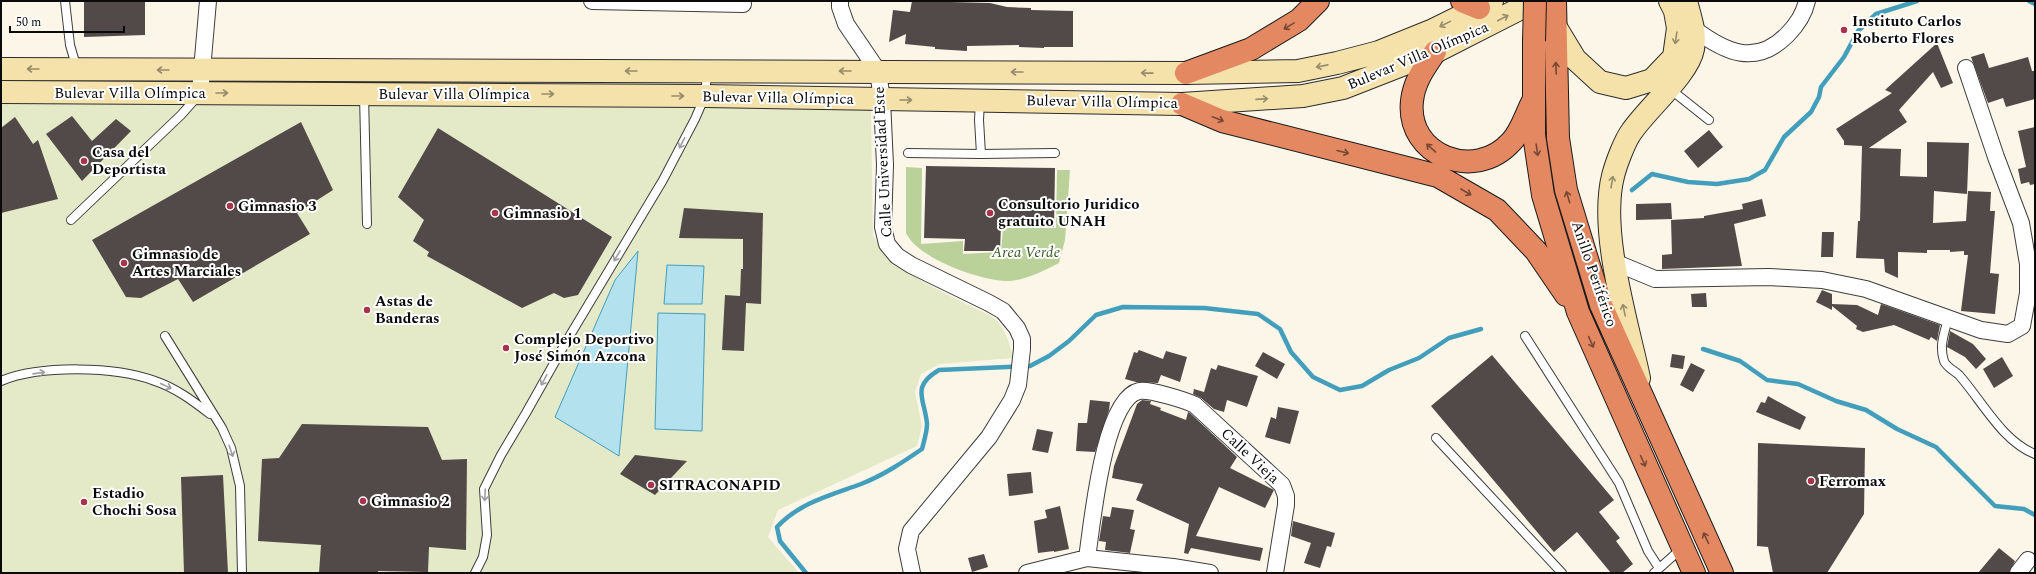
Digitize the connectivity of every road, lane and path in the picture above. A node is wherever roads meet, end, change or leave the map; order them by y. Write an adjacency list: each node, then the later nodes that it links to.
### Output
1 (65, 1): 17 (lane)
2 (208, 1): 18 (street)
3 (592, 1): 11 (street)
4 (840, 1): 19 (street)
5 (1318, 1): 21 (highway, one-way to 21)
6 (1535, 1): 14 (main road, Bulevar Villa Olímpica, one-way to 6); 29 (highway, Anillo Periférico, bridge)
7 (1670, 1): 12 (main road, one-way to 12)
8 (1686, 1): 13 (main road)
9 (1807, 1): 13 (street)
10 (1478, 3): 21 (main road, Bulevar Villa Olímpica, one-way to 21)
11 (743, 4)
12 (1555, 14): 43 (highway, Anillo Periférico, one-way to 12)
13 (1694, 30): 22 (main road)
14 (1435, 52): 29 (highway, one-way to 14); 30 (main road, Bulevar Villa Olímpica, one-way to 14)
15 (1966, 68): 39 (street)
16 (1, 69): 17 (main road, Bulevar Villa Olímpica, one-way to 16)
17 (77, 69): 18 (main road, Bulevar Villa Olímpica, one-way to 17)
18 (202, 70): 20 (main road, Bulevar Villa Olímpica, one-way to 18); 24 (street)
19 (878, 71): 20 (main road, Bulevar Villa Olímpica, one-way to 20); 21 (main road, Bulevar Villa Olímpica, one-way to 19); 27 (street, Calle Universidad Este)
20 (707, 72): 26 (lane)
21 (1186, 73)
22 (1668, 88): 31 (lane); 37 (main road, one-way to 22)
23 (1, 92): 24 (main road, Bulevar Villa Olímpica)
24 (200, 93): 25 (main road, Bulevar Villa Olímpica, one-way to 25); 35 (lane)
25 (364, 94): 26 (main road, Bulevar Villa Olímpica, one-way to 26); 36 (lane)
26 (705, 96): 27 (main road, Bulevar Villa Olímpica); 53 (lane, one-way to 53)
27 (882, 100): 28 (main road, Bulevar Villa Olímpica, one-way to 28); 54 (street, Calle Universidad Este)
28 (980, 100): 30 (main road, Bulevar Villa Olímpica); 34 (lane)
29 (1533, 100): 38 (highway, Anillo Periférico, one-way to 38)
30 (1182, 104): 38 (highway, one-way to 38)
31 (1709, 120)
32 (908, 152): 34 (lane)
33 (1055, 153): 34 (lane)
34 (981, 154)
35 (71, 220)
36 (367, 224)
37 (1614, 262): 39 (street); 43 (main road, one-way to 37)
38 (1578, 312): 47 (highway, Anillo Periférico, one-way to 47)
39 (1948, 319): 46 (lane)
40 (165, 336): 44 (lane)
41 (1525, 336): 50 (lane)
42 (1, 381): 44 (lane, one-way to 44)
43 (1645, 403): 51 (highway, Anillo Periférico, one-way to 43)
44 (214, 416): 52 (lane, one-way to 52)
45 (1436, 438): 58 (lane)
46 (2035, 454)
47 (1683, 548): 50 (lane); 59 (highway, Anillo Periférico)
48 (1087, 558): 55 (street); 56 (street); 57 (street, Calle Vieja)
49 (2028, 560): 60 (street)
50 (1657, 570)
51 (1722, 572)
52 (242, 573)
53 (475, 573)
54 (912, 573)
55 (1027, 573)
56 (1210, 573)
57 (1275, 573)
58 (1562, 573)
59 (1694, 573)
60 (2018, 573)

